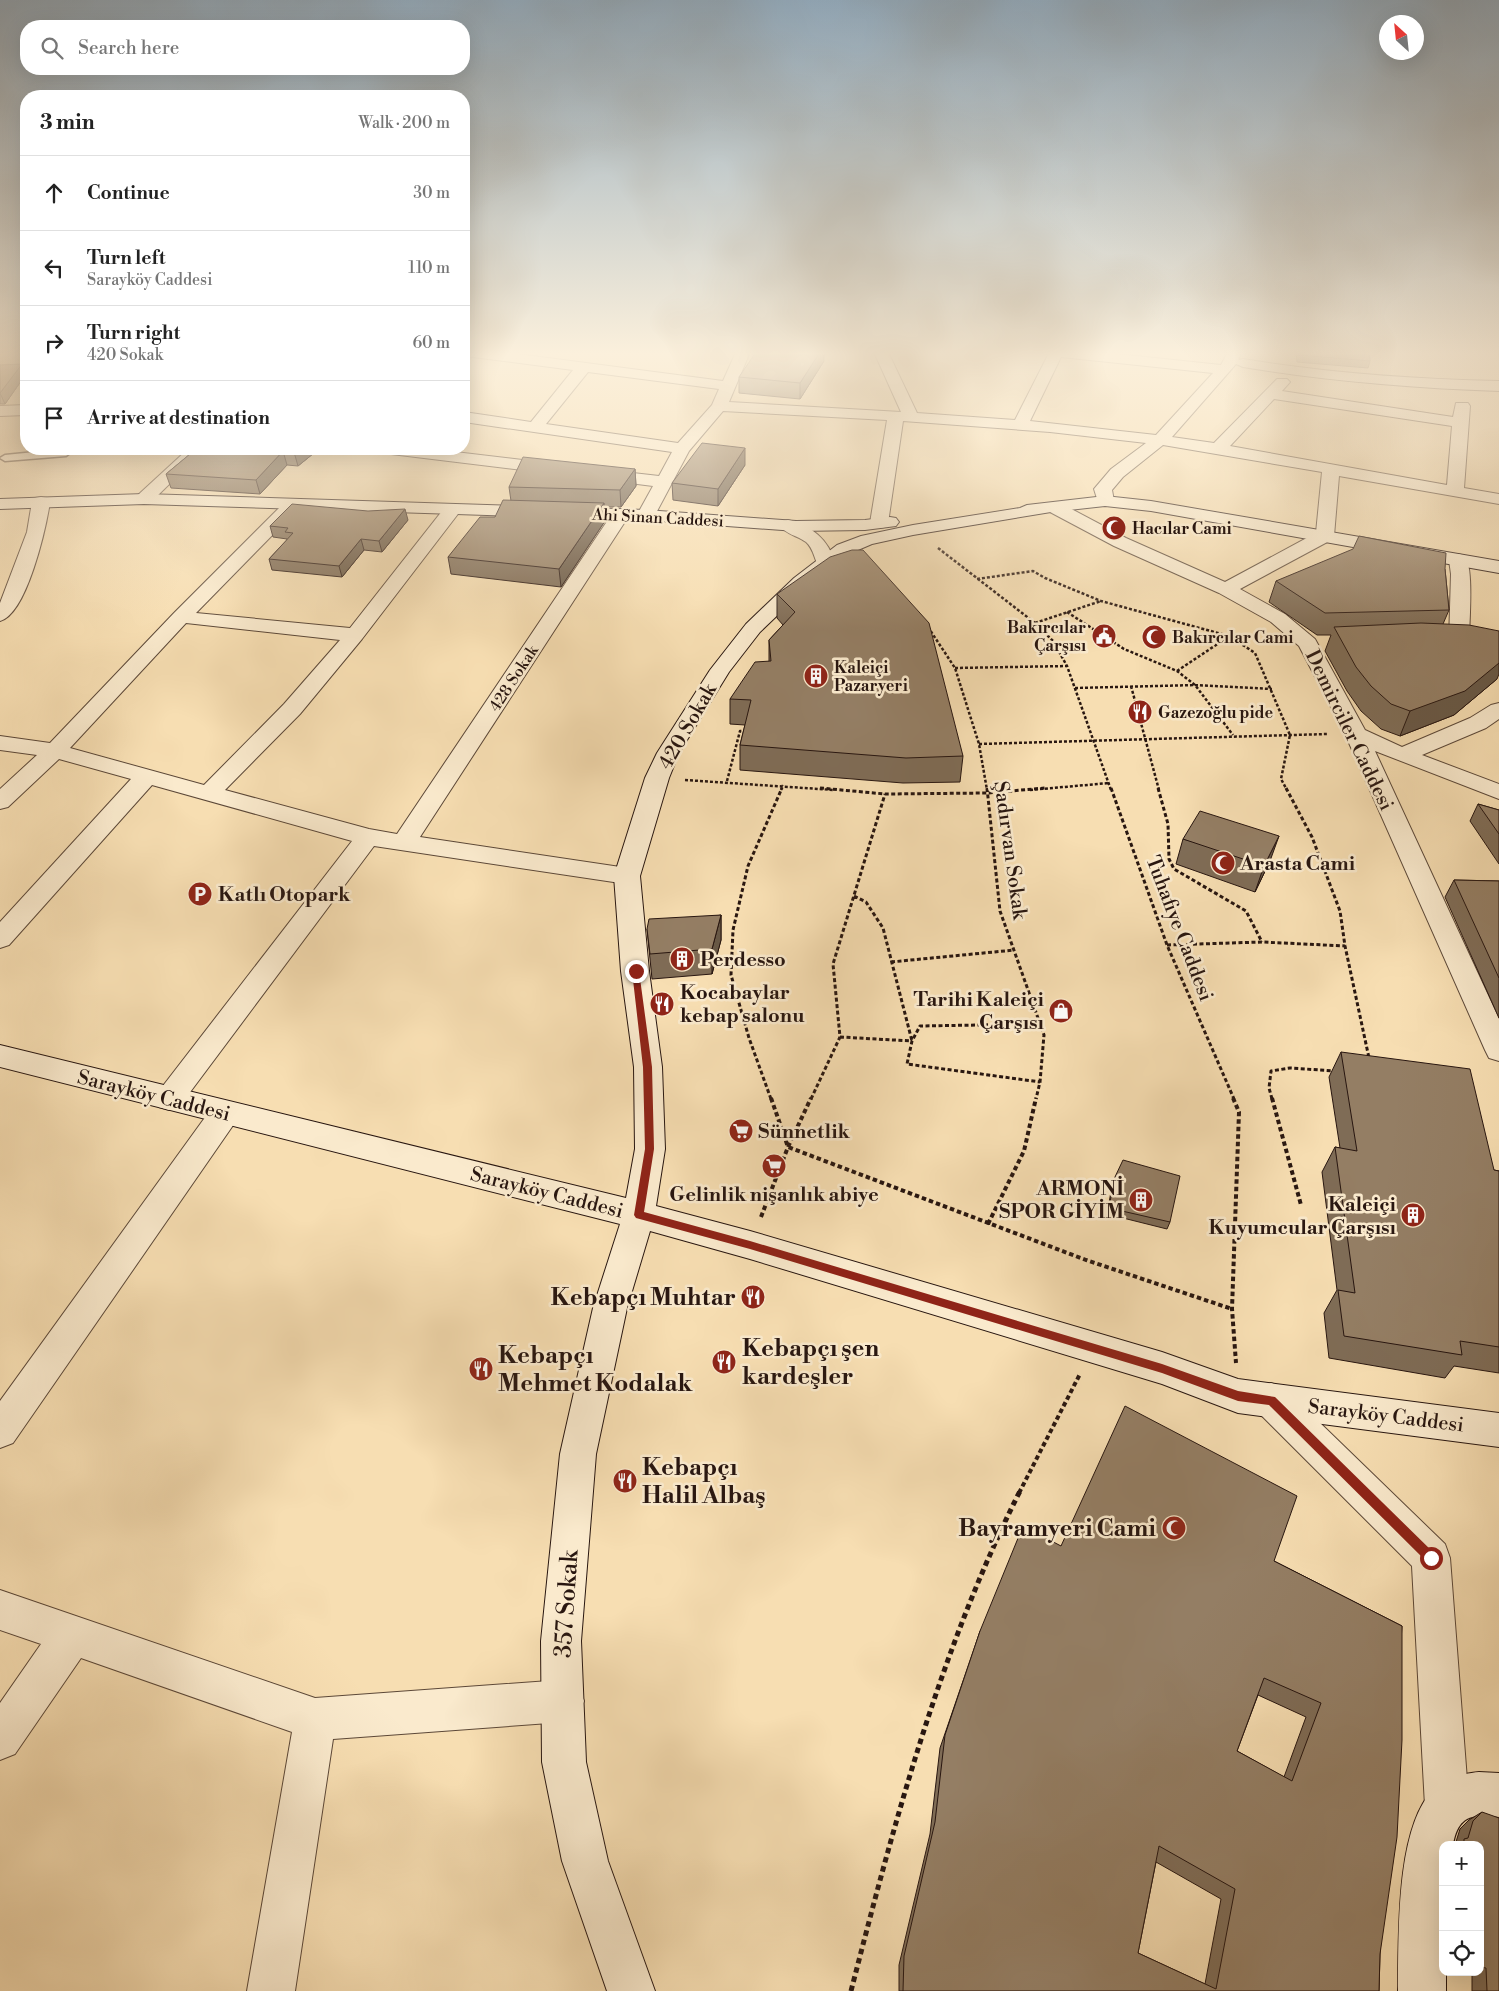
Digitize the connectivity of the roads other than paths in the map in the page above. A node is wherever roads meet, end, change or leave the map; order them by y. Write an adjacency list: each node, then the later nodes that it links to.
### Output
1 (660, 445): 8 (street)
2 (685, 445): 8 (street)
3 (897, 445): 27 (street)
4 (1154, 445): 19 (street)
5 (1188, 445): 9 (street)
6 (1222, 445): 9 (street)
7 (1459, 445): 16 (street)
8 (682, 448): 15 (street)
9 (1217, 450): 14 (street)
10 (42, 455): 13 (lane)
11 (191, 455): 17 (street)
12 (441, 455): 15 (street)
13 (5, 458)
14 (1331, 470): 16 (street); 29 (street)
15 (664, 482): 26 (street)
16 (1455, 492): 18 (street)
17 (144, 498): 20 (street, Ahi Sinan Caddesi); 22 (street, Ahi Sinan Caddesi)
18 (1499, 499)
19 (1105, 501): 23 (street, Ahi Sinan Caddesi); 29 (street, Ahi Sinan Caddesi)
20 (41, 502): 21 (street, Ahi Sinan Caddesi); 34 (street)
21 (0, 504)
22 (292, 505): 24 (street, Ahi Sinan Caddesi); 35 (street)
23 (1050, 508): 27 (street, Ahi Sinan Caddesi); 31 (street, 420 Sokak); 33 (street, Demirciler Caddesi)
24 (452, 510): 25 (street, Ahi Sinan Caddesi); 36 (street)
25 (621, 514): 26 (street, Ahi Sinan Caddesi); 48 (street, 428 Sokak)
26 (646, 515): 28 (street, Ahi Sinan Caddesi)
27 (879, 523): 28 (street, Ahi Sinan Caddesi)
28 (788, 525): 31 (street)
29 (1325, 536): 30 (street, Ahi Sinan Caddesi); 33 (street)
30 (1458, 560): 32 (street, Ahi Sinan Caddesi); 37 (street)
31 (826, 563): 49 (street, 420 Sokak)
32 (1499, 567)
33 (1226, 590): 39 (street, Demirciler Caddesi)
34 (0, 615)
35 (181, 617): 36 (street); 41 (street)
36 (355, 635): 44 (street)
37 (1458, 642)
38 (1499, 710): 42 (street)
39 (1356, 734): 42 (street); 51 (street, Demirciler Caddesi)
40 (0, 743): 41 (street)
41 (55, 751): 43 (street); 46 (street)
42 (1402, 755): 45 (street)
43 (146, 777): 44 (street); 50 (street)
44 (210, 792): 47 (street)
45 (1499, 792)
46 (0, 802)
47 (368, 837): 48 (street); 53 (street)
48 (404, 842): 49 (street)
49 (627, 876): 55 (street, 420 Sokak)
50 (0, 939)
51 (1499, 1050)
52 (0, 1056): 53 (street, Sarayköy Caddesi)
53 (169, 1099): 54 (street, Sarayköy Caddesi)
54 (225, 1113): 55 (street, Sarayköy Caddesi); 58 (street)
55 (639, 1215): 56 (street, Sarayköy Caddesi); 61 (street, 357 Sokak)
56 (1255, 1398): 57 (street, Sarayköy Caddesi); 65 (street)
57 (1499, 1430)
58 (0, 1431)
59 (0, 1610): 60 (street)
60 (73, 1634): 62 (street); 63 (street)
61 (563, 1701): 62 (street); 67 (street, 357 Sokak)
62 (314, 1719): 66 (street)
63 (0, 1739)
64 (1499, 1795): 65 (street)
65 (1447, 1806): 68 (street)
66 (272, 1991)
67 (631, 1991)
68 (1422, 1991)

